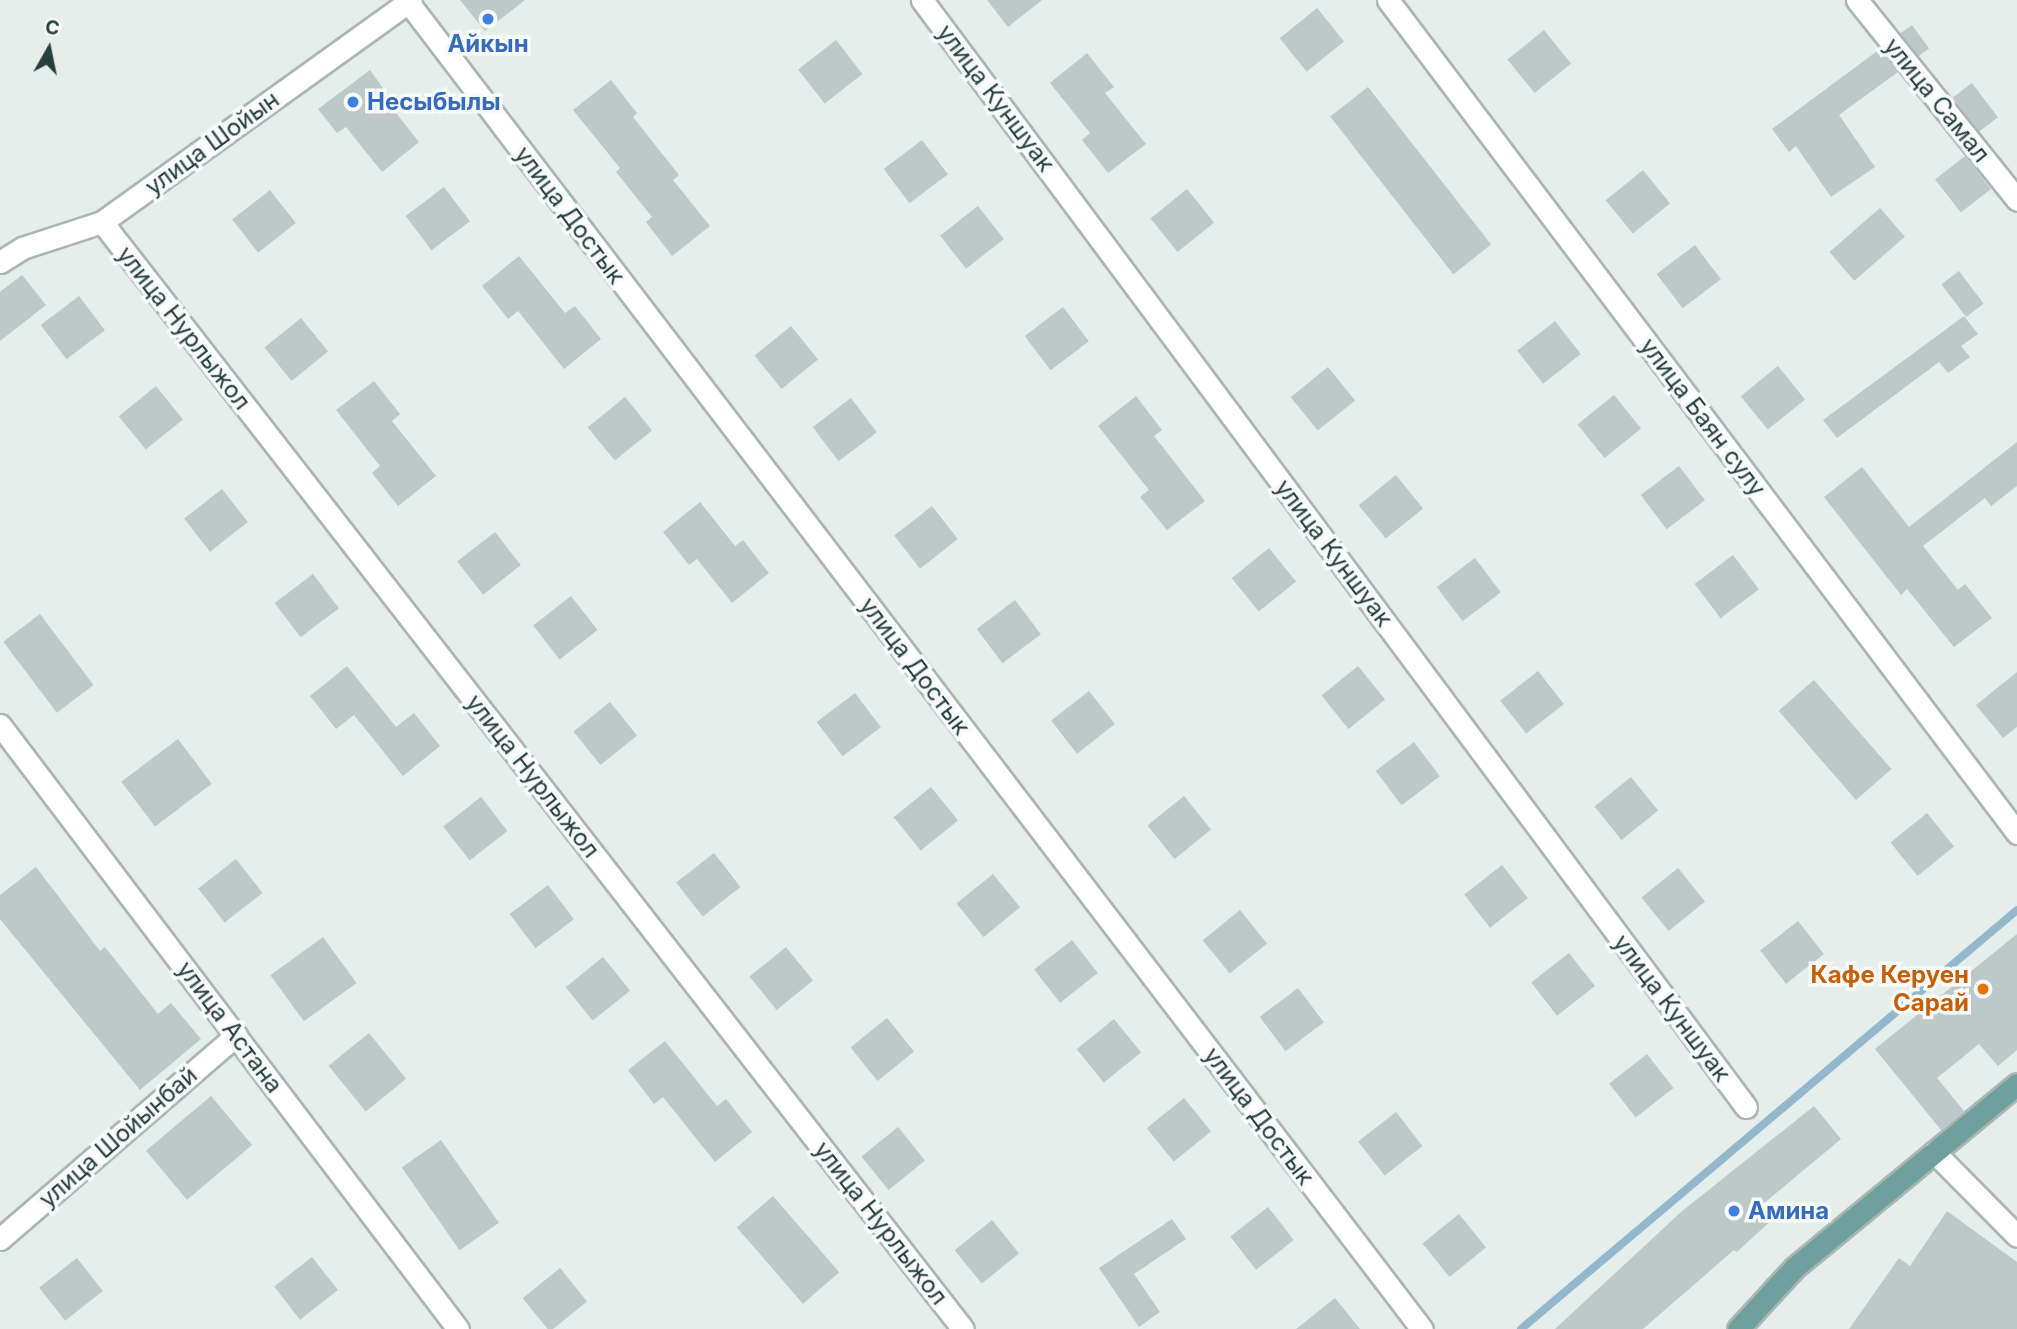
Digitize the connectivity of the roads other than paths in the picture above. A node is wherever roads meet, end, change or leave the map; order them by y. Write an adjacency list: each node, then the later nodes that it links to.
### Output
1 (922, 0): 12 (street, улица Куншуак)
2 (1388, 0): 9 (street, улица Баян сулу)
3 (1857, 0): 5 (street, улица Самал)
4 (409, 1): 6 (street, улица Шойын); 18 (street, улица Достык)
5 (2017, 200)
6 (102, 222): 7 (street, улица Шойын); 17 (street, улица Нурлыжол)
7 (0, 262)
8 (0, 725): 10 (street, улица Астана)
9 (2017, 833)
10 (236, 1035): 15 (street, улица Шойынбай); 16 (street, улица Астана)
11 (2017, 1084): 13 (main road)
12 (1746, 1107)
13 (1934, 1152): 14 (street); 19 (main road)
14 (2017, 1236)
15 (0, 1239)
16 (458, 1329)
17 (963, 1329)
18 (1422, 1329)
19 (1738, 1329)

